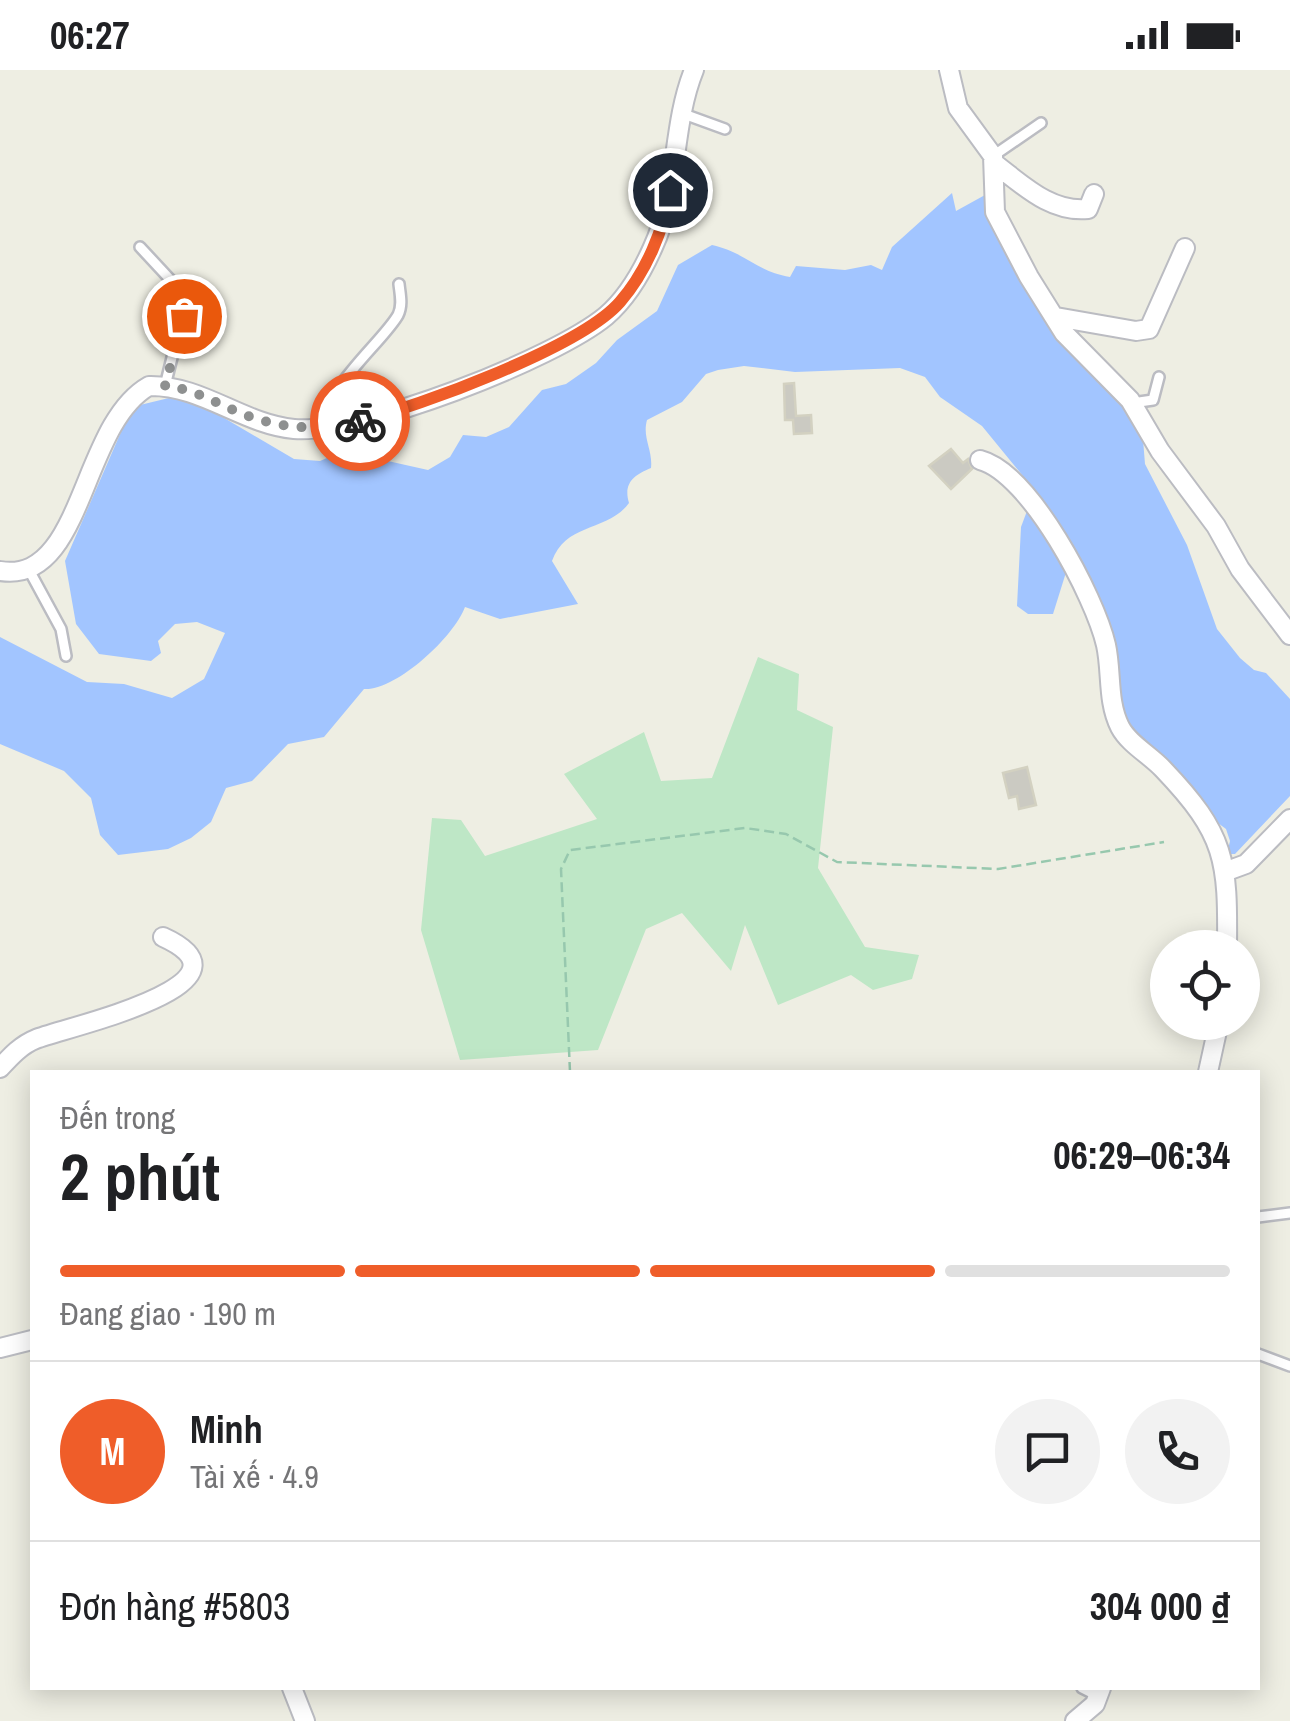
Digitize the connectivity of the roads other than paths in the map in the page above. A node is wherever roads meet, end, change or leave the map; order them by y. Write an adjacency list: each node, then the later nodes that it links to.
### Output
1 (694, 70): 3 (street)
2 (949, 70): 6 (street)
3 (681, 112): 5 (lane); 15 (street)
4 (1042, 122): 6 (lane)
5 (725, 129)
6 (994, 160): 7 (street); 11 (street)
7 (1094, 194)
8 (140, 247): 13 (lane)
9 (1185, 248): 11 (street)
10 (399, 284): 15 (lane)
11 (1056, 317): 14 (street)
12 (1159, 377): 14 (lane)
13 (165, 386): 15 (street); 17 (street)
14 (1132, 403): 19 (street)
15 (331, 428)
16 (980, 460): 22 (street)
17 (29, 570): 18 (street); 20 (lane)
18 (0, 572)
19 (1290, 635)
20 (66, 656)
21 (1290, 819): 22 (street)
22 (1226, 870): 23 (street)
23 (1227, 930)
24 (163, 936): 26 (street)
25 (1215, 1040): 27 (street)
26 (0, 1068)
27 (1208, 1070)
28 (1290, 1213): 29 (lane)
29 (1260, 1217)
30 (30, 1340): 31 (street)
31 (0, 1348)
32 (1260, 1355): 33 (lane)
33 (1290, 1366)
34 (293, 1690): 36 (street)
35 (1101, 1692): 37 (street)
36 (306, 1721)
37 (1075, 1721)

